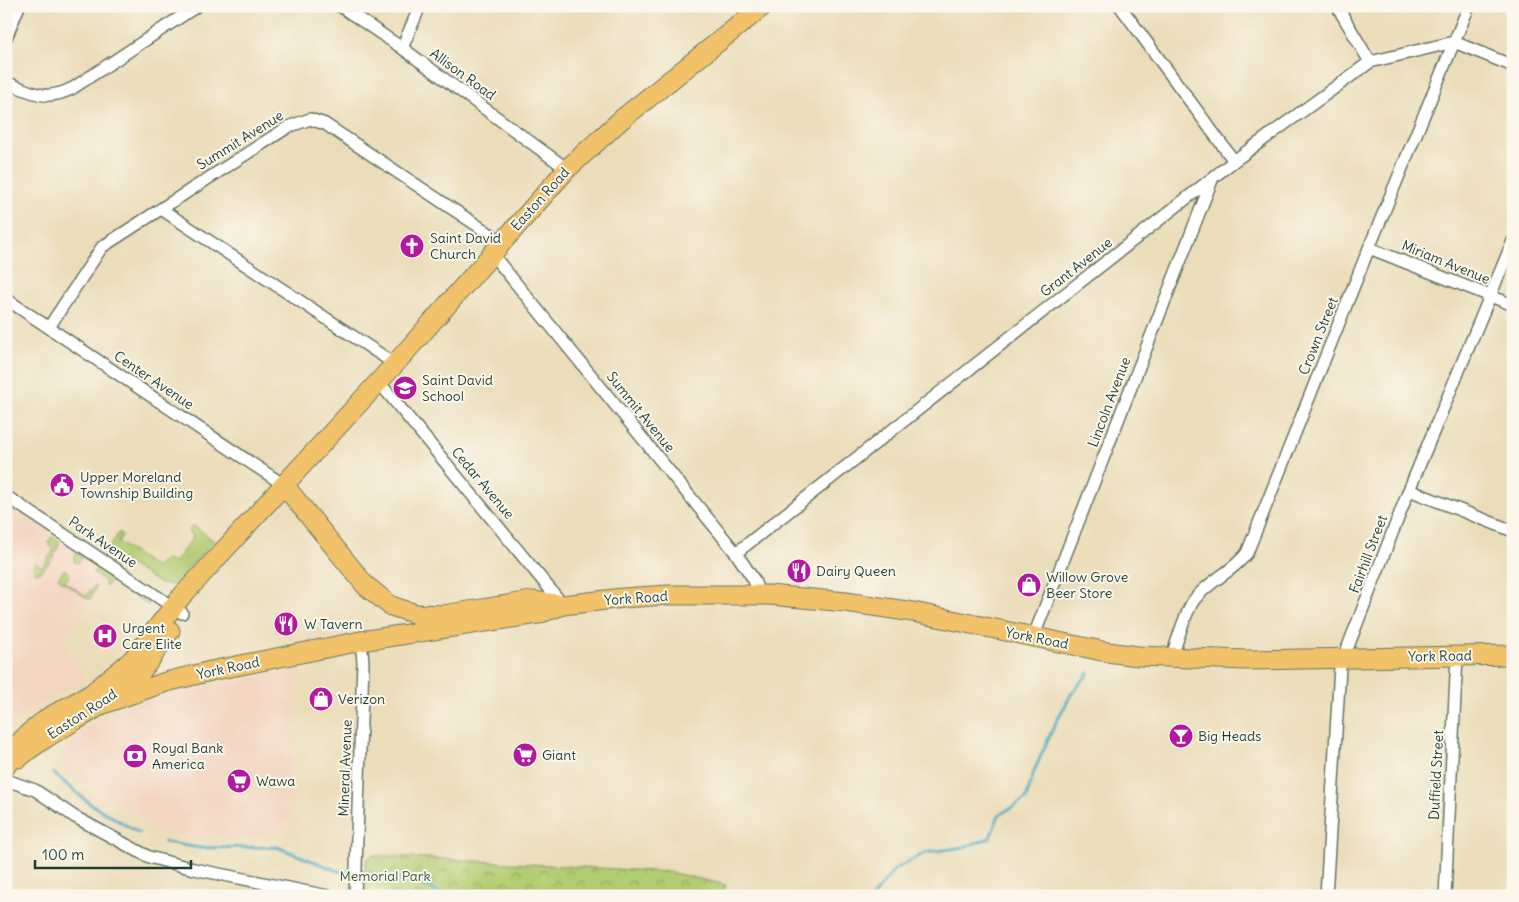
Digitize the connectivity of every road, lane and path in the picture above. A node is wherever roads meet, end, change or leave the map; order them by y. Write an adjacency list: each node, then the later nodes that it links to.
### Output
1 (19, 6): 9 (street)
2 (197, 6): 14 (street)
3 (340, 6): 11 (street, Allison Road)
4 (420, 6): 11 (street)
5 (1337, 6): 12 (street)
6 (1469, 6): 10 (street, Crown Street)
7 (762, 7): 16 (highway, Easton Road)
8 (1122, 7): 15 (street)
9 (6, 38)
10 (1454, 42): 12 (street, Grant Avenue); 13 (street); 21 (street, Crown Street)
11 (402, 48): 16 (street, Allison Road)
12 (1370, 62): 15 (street, Grant Avenue)
13 (1513, 66)
14 (6, 82)
15 (1234, 161): 17 (street, Grant Avenue)
16 (567, 169): 20 (highway, Easton Road)
17 (1212, 179): 32 (street, Grant Avenue); 36 (street, Lincoln Avenue)
18 (161, 209): 20 (street, Summit Avenue); 25 (street, Summit Avenue); 26 (street)
19 (1513, 241): 22 (street, Fairhill Street)
20 (497, 248): 26 (highway, Easton Road); 32 (street, Summit Avenue)
21 (1369, 248): 22 (street, Miriam Avenue); 40 (street, Crown Street)
22 (1490, 296): 24 (street, Miriam Avenue); 29 (street, Fairhill Street)
23 (6, 299): 25 (street, Center Avenue)
24 (1513, 305)
25 (49, 327): 28 (street, Center Avenue)
26 (394, 364): 27 (highway, Easton Road)
27 (378, 381): 28 (highway, Easton Road); 34 (street, Cedar Avenue)
28 (284, 485): 34 (highway, York Road); 35 (highway, Easton Road)
29 (1408, 490): 31 (street); 41 (street, Fairhill Street)
30 (6, 496): 35 (street, Park Avenue)
31 (1513, 531)
32 (736, 553): 33 (street, Summit Avenue)
33 (759, 595): 34 (highway, York Road); 36 (highway, York Road)
34 (563, 605): 37 (highway, York Road)
35 (178, 610): 42 (highway, Easton Road); 43 (highway, Easton Road)
36 (1033, 638): 40 (highway, York Road)
37 (361, 641): 42 (highway, York Road); 46 (street, Mineral Avenue)
38 (1513, 655): 39 (highway, York Road)
39 (1457, 656): 41 (highway, York Road); 49 (street, Duffield Street)
40 (1171, 658): 41 (highway, York Road)
41 (1343, 658): 48 (street, Fairhill Street)
42 (103, 704): 44 (highway, Easton Road)
43 (6, 766)
44 (6, 772)
45 (6, 780): 47 (street)
46 (355, 890)
47 (328, 896)
48 (1326, 896)
49 (1445, 896)

